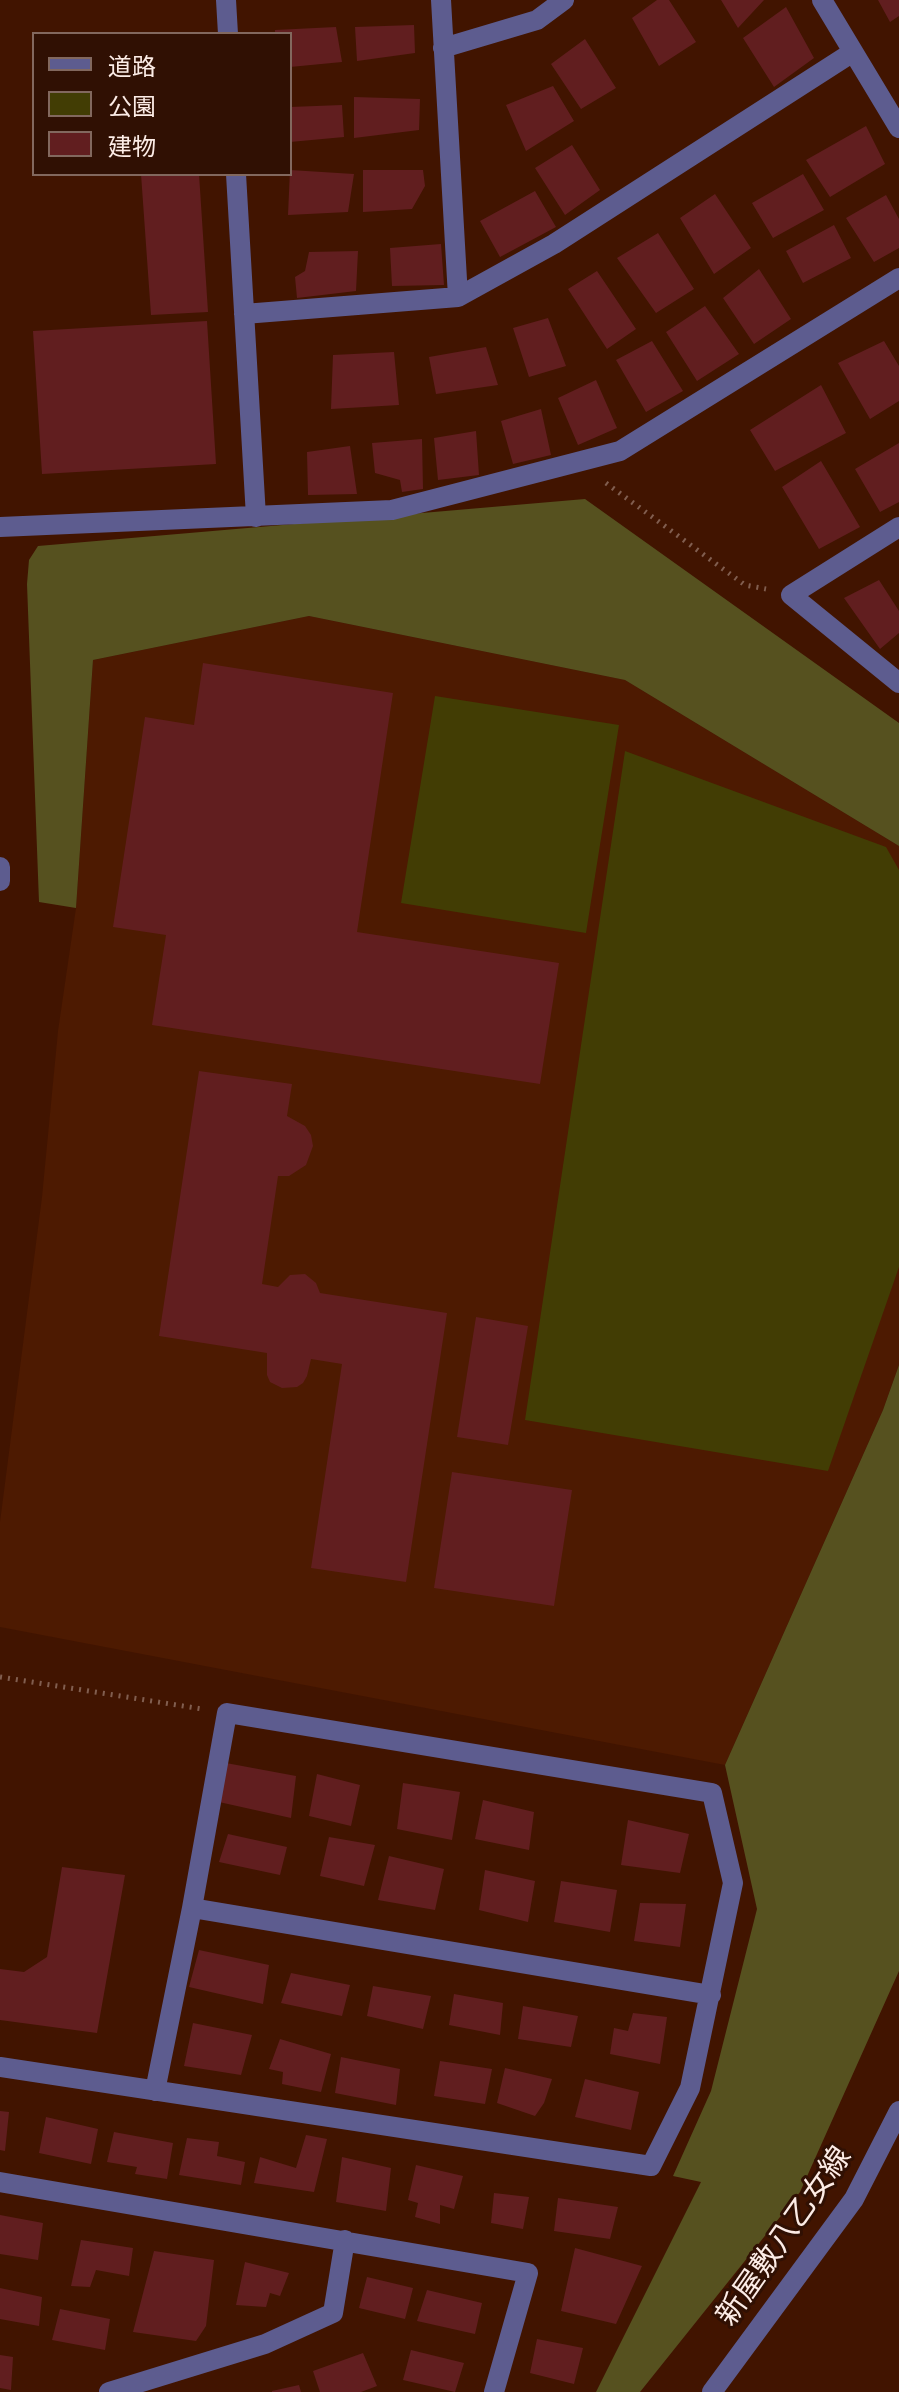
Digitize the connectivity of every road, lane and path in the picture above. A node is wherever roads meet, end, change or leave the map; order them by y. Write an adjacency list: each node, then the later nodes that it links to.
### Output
1 (226, 0): 5 (street)
2 (441, 0): 6 (street)
3 (564, 0): 6 (street)
4 (822, 0): 7 (street)
5 (228, 32)
6 (443, 48): 11 (street)
7 (853, 52): 8 (street); 11 (street)
8 (899, 128)
9 (236, 176): 12 (street)
10 (899, 278): 13 (street)
11 (458, 297): 12 (street)
12 (244, 314): 14 (street)
13 (577, 462): 14 (street); 17 (path)
14 (256, 517): 15 (street)
15 (0, 527)
16 (899, 527): 17 (street)
17 (791, 595): 18 (street)
18 (899, 683)
19 (0, 867): 20 (street)
20 (0, 881)
21 (0, 1677): 22 (path)
22 (227, 1713): 23 (street); 24 (street)
23 (192, 1908): 24 (street); 26 (street)
24 (711, 1995): 26 (street)
25 (0, 2067): 26 (street)
26 (155, 2091)
27 (899, 2111): 32 (street, 新屋敷八乙女線)
28 (0, 2182): 29 (street)
29 (345, 2240): 30 (street); 31 (street)
30 (109, 2392)
31 (494, 2392)
32 (712, 2392)

